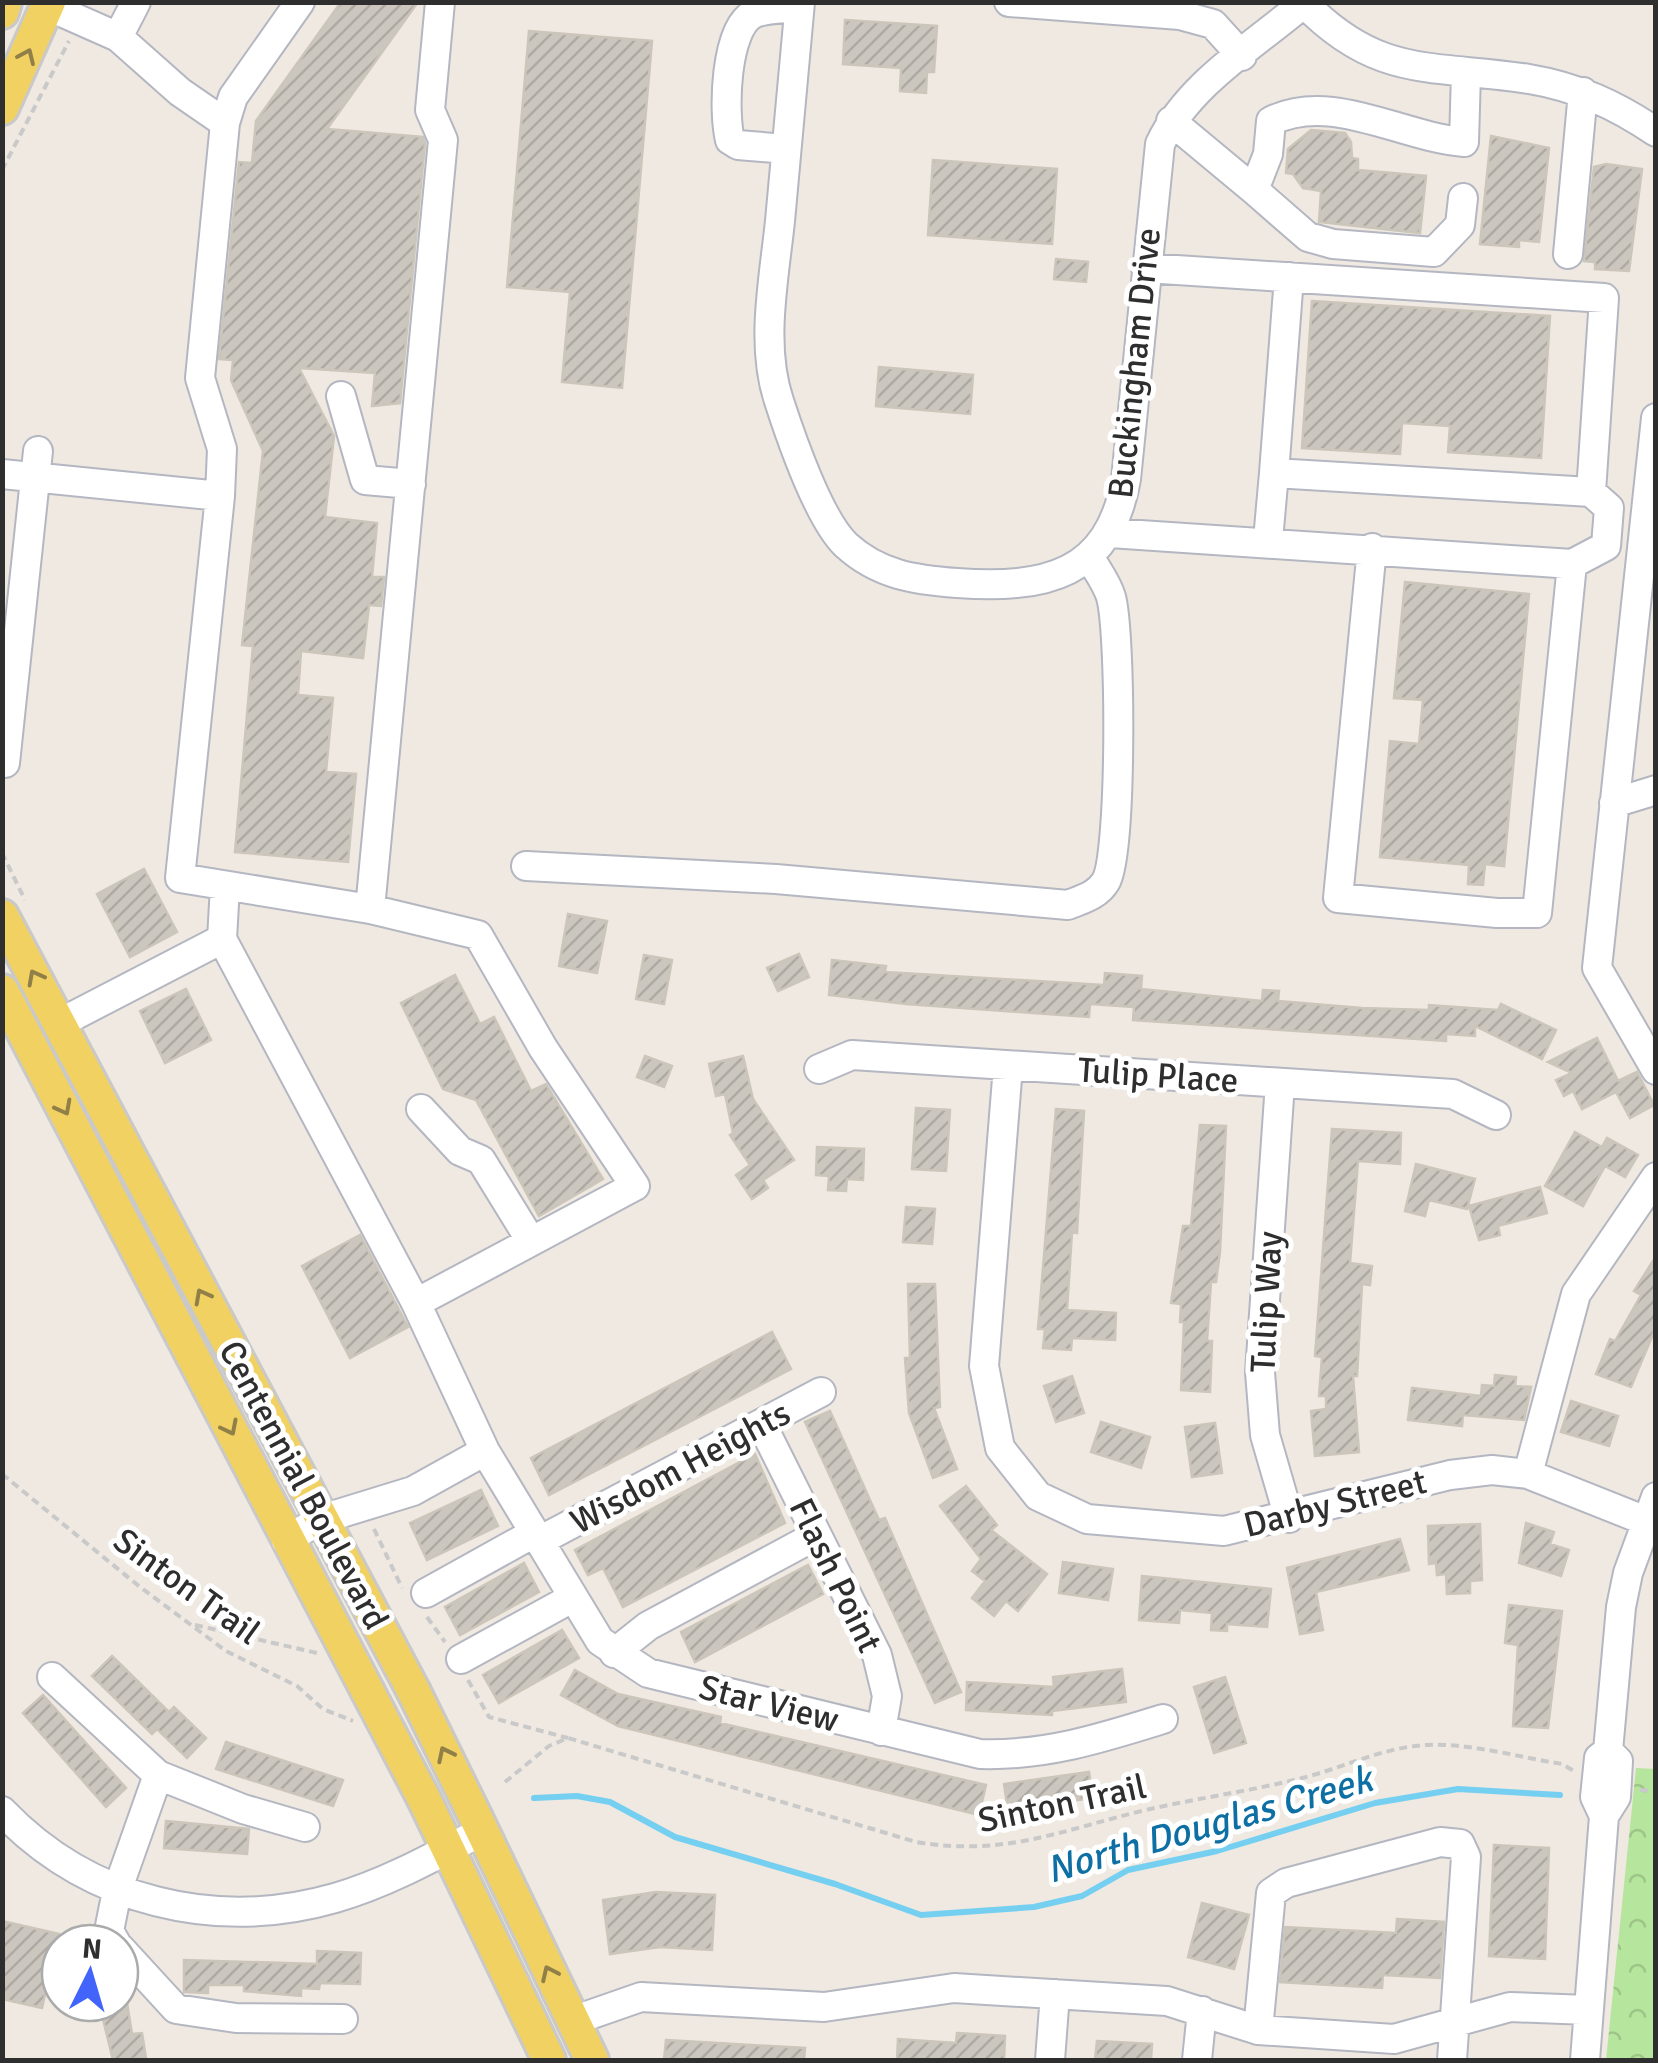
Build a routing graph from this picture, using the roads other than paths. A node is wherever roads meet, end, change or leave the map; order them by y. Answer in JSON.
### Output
{"nodes":[{"id":1,"x":5,"y":2,"type":"edge"},
{"id":2,"x":136,"y":2,"type":"edge"},
{"id":3,"x":300,"y":2,"type":"edge"},
{"id":4,"x":440,"y":2,"type":"edge"},
{"id":5,"x":1009,"y":2,"type":"edge"},
{"id":6,"x":1304,"y":3,"type":"edge"},
{"id":7,"x":49,"y":4,"type":"edge"},
{"id":8,"x":799,"y":5,"type":"edge"},
{"id":9,"x":1194,"y":11,"type":"edge"},
{"id":10,"x":2,"y":12,"type":"edge"},
{"id":11,"x":118,"y":37,"type":"junction"},
{"id":12,"x":1242,"y":56,"type":"junction"},
{"id":13,"x":1466,"y":73,"type":"junction"},
{"id":14,"x":1583,"y":92,"type":"junction"},
{"id":15,"x":2,"y":108,"type":"edge"},
{"id":16,"x":1171,"y":120,"type":"junction"},
{"id":17,"x":225,"y":123,"type":"junction"},
{"id":18,"x":1656,"y":132,"type":"edge"},
{"id":19,"x":786,"y":149,"type":"junction"},
{"id":20,"x":1254,"y":190,"type":"junction"},
{"id":21,"x":1463,"y":198,"type":"dead end"},
{"id":22,"x":1568,"y":254,"type":"dead end"},
{"id":23,"x":1146,"y":268,"type":"junction"},
{"id":24,"x":1289,"y":277,"type":"junction"},
{"id":25,"x":341,"y":396,"type":"dead end"},
{"id":26,"x":1656,"y":418,"type":"edge"},
{"id":27,"x":37,"y":464,"type":"junction"},
{"id":28,"x":1274,"y":473,"type":"junction"},
{"id":29,"x":2,"y":474,"type":"edge"},
{"id":30,"x":410,"y":484,"type":"junction"},
{"id":31,"x":1591,"y":492,"type":"junction"},
{"id":32,"x":220,"y":496,"type":"junction"},
{"id":33,"x":1110,"y":533,"type":"junction"},
{"id":34,"x":1268,"y":540,"type":"junction"},
{"id":35,"x":1372,"y":548,"type":"junction"},
{"id":36,"x":1089,"y":556,"type":"junction"},
{"id":37,"x":1572,"y":564,"type":"junction"},
{"id":38,"x":4,"y":763,"type":"edge"},
{"id":39,"x":1656,"y":790,"type":"edge"},
{"id":40,"x":1614,"y":804,"type":"junction"},
{"id":41,"x":526,"y":866,"type":"dead end"},
{"id":42,"x":225,"y":886,"type":"junction"},
{"id":43,"x":370,"y":909,"type":"junction"},
{"id":44,"x":2,"y":916,"type":"edge"},
{"id":45,"x":222,"y":939,"type":"junction"},
{"id":46,"x":2,"y":991,"type":"edge"},
{"id":47,"x":60,"y":1023,"type":"junction"},
{"id":48,"x":1008,"y":1066,"type":"junction"},
{"id":49,"x":819,"y":1069,"type":"dead end"},
{"id":50,"x":1656,"y":1070,"type":"edge"},
{"id":51,"x":1280,"y":1082,"type":"junction"},
{"id":52,"x":421,"y":1109,"type":"dead end"},
{"id":53,"x":1496,"y":1115,"type":"dead end"},
{"id":54,"x":1656,"y":1177,"type":"edge"},
{"id":55,"x":531,"y":1242,"type":"junction"},
{"id":56,"x":416,"y":1303,"type":"junction"},
{"id":57,"x":821,"y":1392,"type":"dead end"},
{"id":58,"x":762,"y":1424,"type":"junction"},
{"id":59,"x":485,"y":1451,"type":"junction"},
{"id":60,"x":1528,"y":1474,"type":"junction"},
{"id":61,"x":1652,"y":1514,"type":"edge"},
{"id":62,"x":1289,"y":1518,"type":"junction"},
{"id":63,"x":322,"y":1519,"type":"junction"},
{"id":64,"x":817,"y":1536,"type":"junction"},
{"id":65,"x":537,"y":1537,"type":"junction"},
{"id":66,"x":286,"y":1540,"type":"junction"},
{"id":67,"x":426,"y":1593,"type":"dead end"},
{"id":68,"x":572,"y":1598,"type":"junction"},
{"id":69,"x":614,"y":1653,"type":"junction"},
{"id":70,"x":461,"y":1659,"type":"dead end"},
{"id":71,"x":52,"y":1677,"type":"dead end"},
{"id":72,"x":1164,"y":1719,"type":"dead end"},
{"id":73,"x":880,"y":1731,"type":"junction"},
{"id":74,"x":158,"y":1775,"type":"junction"},
{"id":75,"x":2,"y":1811,"type":"edge"},
{"id":76,"x":479,"y":1824,"type":"junction"},
{"id":77,"x":306,"y":1827,"type":"dead end"},
{"id":78,"x":448,"y":1849,"type":"junction"},
{"id":79,"x":116,"y":1891,"type":"junction"},
{"id":80,"x":110,"y":1923,"type":"edge"},
{"id":81,"x":140,"y":1969,"type":"edge"},
{"id":82,"x":1055,"y":1994,"type":"junction"},
{"id":83,"x":1588,"y":2010,"type":"junction"},
{"id":84,"x":1202,"y":2011,"type":"junction"},
{"id":85,"x":343,"y":2019,"type":"dead end"},
{"id":86,"x":572,"y":2022,"type":"junction"},
{"id":87,"x":1452,"y":2023,"type":"junction"},
{"id":88,"x":1258,"y":2030,"type":"junction"},
{"id":89,"x":549,"y":2060,"type":"edge"},
{"id":90,"x":592,"y":2060,"type":"edge"},
{"id":91,"x":1050,"y":2060,"type":"edge"},
{"id":92,"x":1197,"y":2060,"type":"edge"},
{"id":93,"x":1452,"y":2060,"type":"edge"},
{"id":94,"x":1585,"y":2060,"type":"edge"}],
"edges":[{"from":1,"to":10,"type":"main road"},
{"from":2,"to":11,"type":"street"},
{"from":3,"to":17,"type":"street"},
{"from":4,"to":30,"type":"street"},
{"from":5,"to":9,"type":"street"},
{"from":6,"to":12,"type":"street","name":"Buckingham Drive"},
{"from":6,"to":13,"type":"street"},
{"from":7,"to":11,"type":"street"},
{"from":15,"to":7,"type":"main road","one_way":true},
{"from":8,"to":19,"type":"street","name":"Buckingham Drive"},
{"from":8,"to":19,"type":"street"},
{"from":9,"to":12,"type":"street"},
{"from":11,"to":17,"type":"street"},
{"from":12,"to":16,"type":"street","name":"Buckingham Drive"},
{"from":13,"to":14,"type":"street"},
{"from":13,"to":20,"type":"street"},
{"from":14,"to":18,"type":"street"},
{"from":14,"to":22,"type":"street"},
{"from":16,"to":20,"type":"street"},
{"from":16,"to":23,"type":"street","name":"Buckingham Drive"},
{"from":17,"to":32,"type":"street"},
{"from":19,"to":36,"type":"street","name":"Buckingham Drive"},
{"from":20,"to":21,"type":"street"},
{"from":23,"to":24,"type":"street"},
{"from":23,"to":33,"type":"street","name":"Buckingham Drive"},
{"from":24,"to":28,"type":"street"},
{"from":24,"to":31,"type":"street"},
{"from":25,"to":30,"type":"street"},
{"from":26,"to":40,"type":"street"},
{"from":27,"to":29,"type":"street"},
{"from":27,"to":32,"type":"street"},
{"from":27,"to":38,"type":"street"},
{"from":28,"to":31,"type":"street"},
{"from":28,"to":34,"type":"street"},
{"from":30,"to":43,"type":"street"},
{"from":31,"to":37,"type":"street"},
{"from":32,"to":42,"type":"street"},
{"from":33,"to":34,"type":"street"},
{"from":33,"to":36,"type":"street","name":"Buckingham Drive"},
{"from":34,"to":35,"type":"street"},
{"from":35,"to":37,"type":"street"},
{"from":35,"to":37,"type":"street"},
{"from":36,"to":41,"type":"street"},
{"from":39,"to":40,"type":"street"},
{"from":40,"to":50,"type":"street"},
{"from":42,"to":43,"type":"street"},
{"from":42,"to":45,"type":"street"},
{"from":43,"to":55,"type":"street"},
{"from":47,"to":44,"type":"main road","name":"Centennial Boulevard","one_way":true},
{"from":45,"to":47,"type":"street"},
{"from":45,"to":56,"type":"street","name":"Star View"},
{"from":46,"to":66,"type":"main road","name":"Centennial Boulevard","one_way":true},
{"from":63,"to":47,"type":"main road","name":"Centennial Boulevard","one_way":true},
{"from":48,"to":49,"type":"street","name":"Tulip Place"},
{"from":48,"to":51,"type":"street","name":"Tulip Place"},
{"from":48,"to":62,"type":"street","name":"Darby Street"},
{"from":51,"to":53,"type":"street","name":"Tulip Place"},
{"from":51,"to":62,"type":"street","name":"Tulip Way"},
{"from":52,"to":55,"type":"street"},
{"from":54,"to":60,"type":"street"},
{"from":55,"to":56,"type":"street"},
{"from":56,"to":59,"type":"street","name":"Star View"},
{"from":57,"to":58,"type":"street","name":"Wisdom Heights"},
{"from":58,"to":64,"type":"street","name":"Flash Point"},
{"from":58,"to":65,"type":"street","name":"Wisdom Heights"},
{"from":59,"to":63,"type":"street"},
{"from":59,"to":65,"type":"street","name":"Star View"},
{"from":60,"to":61,"type":"street","name":"Darby Street"},
{"from":60,"to":62,"type":"street","name":"Darby Street"},
{"from":61,"to":83,"type":"street"},
{"from":63,"to":66,"type":"street"},
{"from":76,"to":63,"type":"main road","name":"Centennial Boulevard","one_way":true,"bridge":true},
{"from":64,"to":69,"type":"street"},
{"from":64,"to":73,"type":"street","name":"Flash Point"},
{"from":65,"to":67,"type":"street","name":"Wisdom Heights"},
{"from":65,"to":68,"type":"street","name":"Star View"},
{"from":66,"to":78,"type":"main road","name":"Centennial Boulevard","bridge":true},
{"from":68,"to":69,"type":"street","name":"Star View"},
{"from":68,"to":70,"type":"street"},
{"from":69,"to":73,"type":"street","name":"Star View"},
{"from":71,"to":74,"type":"street"},
{"from":72,"to":73,"type":"street","name":"Star View"},
{"from":74,"to":77,"type":"street"},
{"from":74,"to":79,"type":"street"},
{"from":75,"to":79,"type":"street"},
{"from":76,"to":78,"type":"street"},
{"from":86,"to":76,"type":"main road","name":"Centennial Boulevard","one_way":true},
{"from":78,"to":79,"type":"street"},
{"from":78,"to":89,"type":"main road","name":"Centennial Boulevard"},
{"from":79,"to":80,"type":"street"},
{"from":81,"to":85,"type":"street"},
{"from":82,"to":84,"type":"street"},
{"from":82,"to":86,"type":"street"},
{"from":82,"to":91,"type":"street"},
{"from":83,"to":87,"type":"street"},
{"from":83,"to":94,"type":"street"},
{"from":84,"to":88,"type":"street"},
{"from":84,"to":92,"type":"street"},
{"from":86,"to":90,"type":"main road","name":"Centennial Boulevard"},
{"from":87,"to":88,"type":"street"},
{"from":87,"to":88,"type":"street"},
{"from":87,"to":93,"type":"street"}]}
